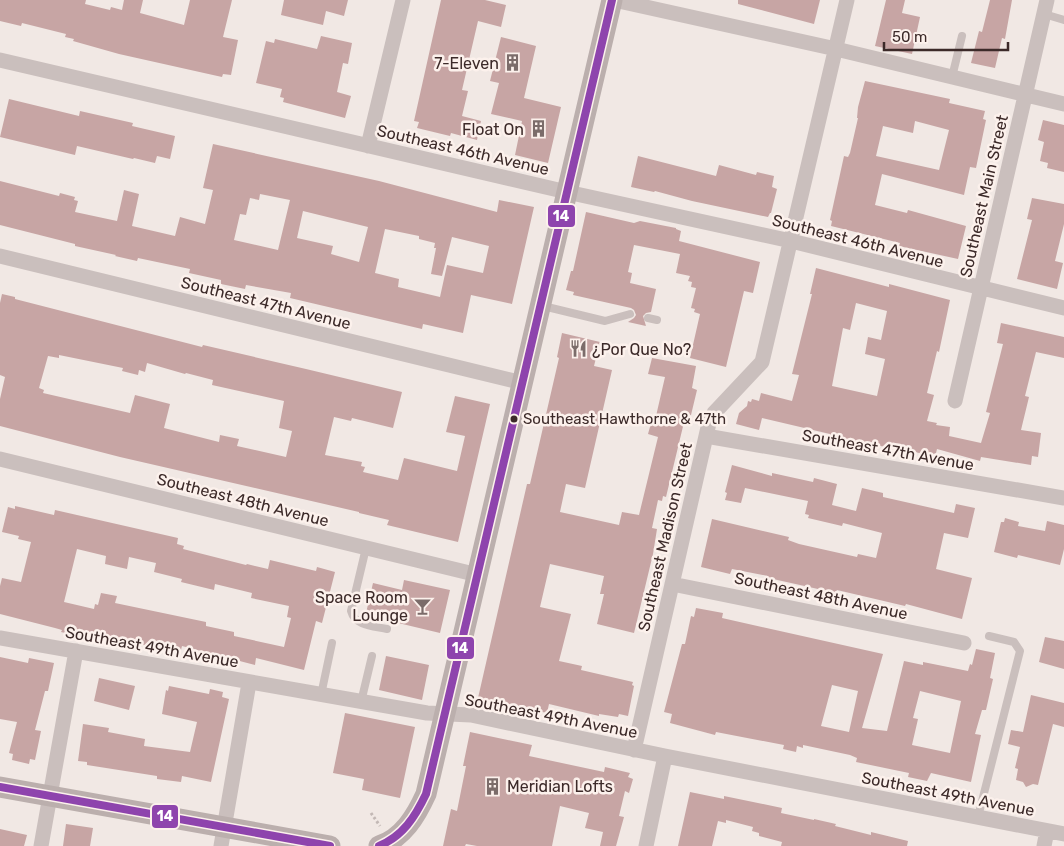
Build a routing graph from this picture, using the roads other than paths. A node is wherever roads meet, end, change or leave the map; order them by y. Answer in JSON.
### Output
{"nodes":[{"id":1,"x":403,"y":0,"type":"edge"},
{"id":2,"x":613,"y":0,"type":"edge"},
{"id":3,"x":847,"y":0,"type":"edge"},
{"id":4,"x":1046,"y":7,"type":"edge"},
{"id":5,"x":1064,"y":20,"type":"edge"},
{"id":6,"x":962,"y":36,"type":"dead end"},
{"id":7,"x":836,"y":49,"type":"junction"},
{"id":8,"x":0,"y":60,"type":"edge"},
{"id":9,"x":952,"y":77,"type":"junction"},
{"id":10,"x":1025,"y":94,"type":"junction"},
{"id":11,"x":1064,"y":104,"type":"edge"},
{"id":12,"x":368,"y":146,"type":"junction"},
{"id":13,"x":567,"y":192,"type":"junction"},
{"id":14,"x":791,"y":241,"type":"junction"},
{"id":15,"x":0,"y":256,"type":"edge"},
{"id":16,"x":980,"y":289,"type":"junction"},
{"id":17,"x":541,"y":306,"type":"junction"},
{"id":18,"x":1064,"y":308,"type":"edge"},
{"id":19,"x":630,"y":314,"type":"dead end"},
{"id":20,"x":648,"y":318,"type":"dead end"},
{"id":21,"x":657,"y":320,"type":"dead end"},
{"id":22,"x":523,"y":383,"type":"junction"},
{"id":23,"x":955,"y":401,"type":"dead end"},
{"id":24,"x":706,"y":436,"type":"junction"},
{"id":25,"x":0,"y":459,"type":"edge"},
{"id":26,"x":1064,"y":498,"type":"edge"},
{"id":27,"x":366,"y":548,"type":"junction"},
{"id":28,"x":478,"y":575,"type":"junction"},
{"id":29,"x":672,"y":584,"type":"junction"},
{"id":30,"x":387,"y":629,"type":"dead end"},
{"id":31,"x":989,"y":636,"type":"dead end"},
{"id":32,"x":0,"y":638,"type":"edge"},
{"id":33,"x":332,"y":643,"type":"dead end"},
{"id":34,"x":964,"y":643,"type":"dead end"},
{"id":35,"x":76,"y":651,"type":"junction"},
{"id":36,"x":372,"y":656,"type":"dead end"},
{"id":37,"x":249,"y":683,"type":"junction"},
{"id":38,"x":321,"y":695,"type":"junction"},
{"id":39,"x":361,"y":702,"type":"junction"},
{"id":40,"x":445,"y":714,"type":"junction"},
{"id":41,"x":634,"y":750,"type":"junction"},
{"id":42,"x":666,"y":756,"type":"junction"},
{"id":43,"x":0,"y":787,"type":"edge"},
{"id":44,"x":51,"y":796,"type":"junction"},
{"id":45,"x":978,"y":817,"type":"junction"},
{"id":46,"x":1047,"y":831,"type":"junction"},
{"id":47,"x":1064,"y":834,"type":"edge"},
{"id":48,"x":222,"y":837,"type":"edge"},
{"id":49,"x":384,"y":840,"type":"edge"},
{"id":50,"x":41,"y":846,"type":"edge"},
{"id":51,"x":330,"y":846,"type":"edge"},
{"id":52,"x":646,"y":846,"type":"edge"},
{"id":53,"x":1044,"y":846,"type":"edge"}],
"edges":[{"from":1,"to":12,"type":"street"},
{"from":2,"to":7,"type":"street"},
{"from":2,"to":13,"type":"main road"},
{"from":3,"to":7,"type":"street","name":"Southeast Madison Street"},
{"from":4,"to":5,"type":"lane"},
{"from":4,"to":10,"type":"street","name":"Southeast Main Street"},
{"from":6,"to":9,"type":"lane"},
{"from":7,"to":9,"type":"street"},
{"from":7,"to":14,"type":"street","name":"Southeast Madison Street"},
{"from":8,"to":12,"type":"street","name":"Southeast 46th Avenue"},
{"from":9,"to":10,"type":"street"},
{"from":10,"to":11,"type":"street"},
{"from":10,"to":16,"type":"street","name":"Southeast Main Street"},
{"from":12,"to":13,"type":"street","name":"Southeast 46th Avenue"},
{"from":13,"to":14,"type":"street","name":"Southeast 46th Avenue"},
{"from":13,"to":17,"type":"main road"},
{"from":14,"to":16,"type":"street","name":"Southeast 46th Avenue"},
{"from":14,"to":24,"type":"street","name":"Southeast Madison Street"},
{"from":15,"to":22,"type":"street","name":"Southeast 47th Avenue"},
{"from":16,"to":18,"type":"street","name":"Southeast 46th Avenue"},
{"from":16,"to":23,"type":"street","name":"Southeast Main Street"},
{"from":17,"to":19,"type":"lane"},
{"from":17,"to":22,"type":"main road"},
{"from":20,"to":21,"type":"lane"},
{"from":22,"to":28,"type":"main road"},
{"from":24,"to":26,"type":"street","name":"Southeast 47th Avenue"},
{"from":24,"to":29,"type":"street","name":"Southeast Madison Street"},
{"from":25,"to":27,"type":"street","name":"Southeast 48th Avenue"},
{"from":27,"to":28,"type":"street","name":"Southeast 48th Avenue"},
{"from":27,"to":30,"type":"lane"},
{"from":28,"to":40,"type":"main road"},
{"from":29,"to":34,"type":"street","name":"Southeast 48th Avenue"},
{"from":29,"to":41,"type":"street","name":"Southeast Madison Street"},
{"from":31,"to":45,"type":"lane"},
{"from":32,"to":35,"type":"street","name":"Southeast 49th Avenue"},
{"from":33,"to":38,"type":"lane"},
{"from":35,"to":37,"type":"street","name":"Southeast 49th Avenue"},
{"from":35,"to":44,"type":"street"},
{"from":36,"to":39,"type":"lane"},
{"from":37,"to":38,"type":"street","name":"Southeast 49th Avenue"},
{"from":37,"to":48,"type":"street"},
{"from":38,"to":39,"type":"street","name":"Southeast 49th Avenue"},
{"from":39,"to":40,"type":"street","name":"Southeast 49th Avenue"},
{"from":40,"to":41,"type":"street","name":"Southeast 49th Avenue"},
{"from":40,"to":49,"type":"main road"},
{"from":41,"to":42,"type":"street","name":"Southeast 49th Avenue"},
{"from":42,"to":45,"type":"street","name":"Southeast 49th Avenue"},
{"from":42,"to":52,"type":"street"},
{"from":43,"to":44,"type":"main road"},
{"from":44,"to":48,"type":"main road"},
{"from":44,"to":50,"type":"street"},
{"from":45,"to":46,"type":"street","name":"Southeast 49th Avenue"},
{"from":46,"to":47,"type":"street","name":"Southeast 49th Avenue"},
{"from":46,"to":53,"type":"street"},
{"from":48,"to":51,"type":"main road"}]}
